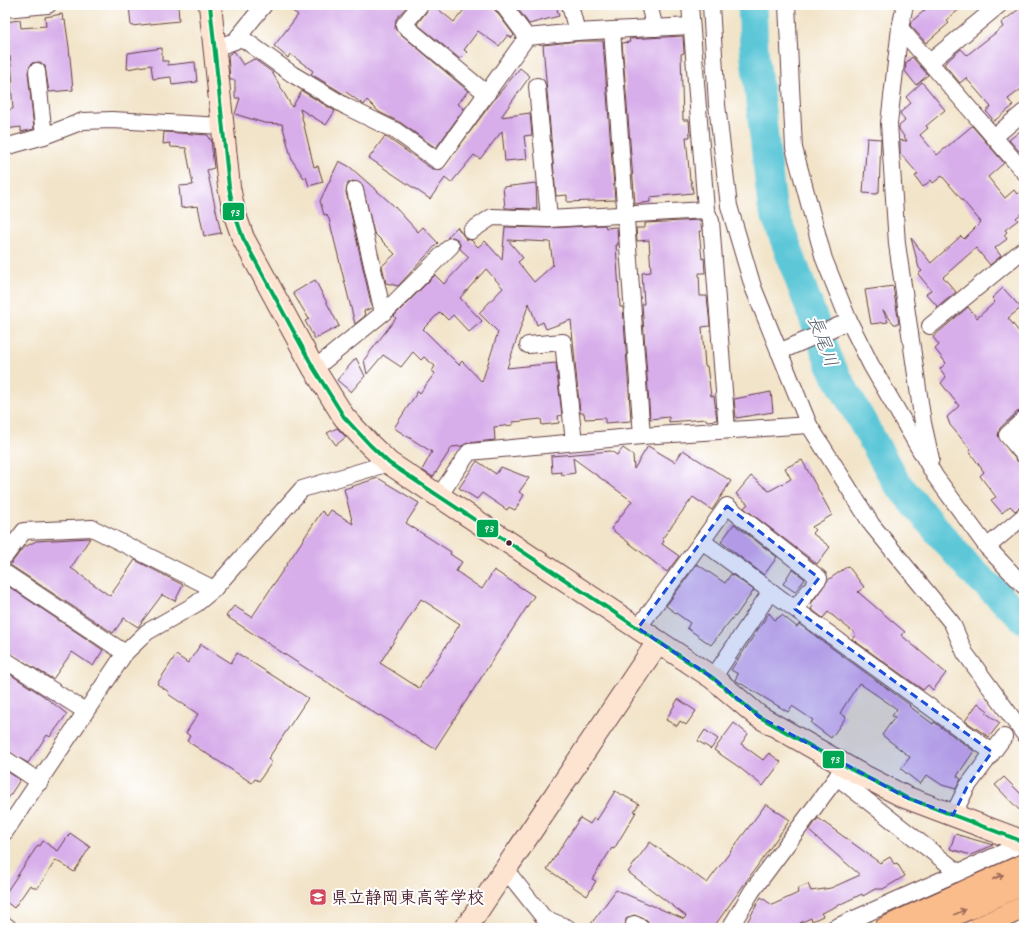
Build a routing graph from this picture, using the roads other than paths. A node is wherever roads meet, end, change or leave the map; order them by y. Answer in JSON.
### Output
{"nodes":[{"id":1,"x":48,"y":5,"type":"edge"},
{"id":2,"x":210,"y":5,"type":"edge"},
{"id":3,"x":264,"y":5,"type":"edge"},
{"id":4,"x":420,"y":5,"type":"edge"},
{"id":5,"x":503,"y":5,"type":"edge"},
{"id":6,"x":570,"y":5,"type":"edge"},
{"id":7,"x":648,"y":5,"type":"edge"},
{"id":8,"x":690,"y":5,"type":"edge"},
{"id":9,"x":711,"y":5,"type":"edge"},
{"id":10,"x":787,"y":5,"type":"edge"},
{"id":11,"x":905,"y":5,"type":"edge"},
{"id":12,"x":999,"y":5,"type":"edge"},
{"id":13,"x":5,"y":9,"type":"edge"},
{"id":14,"x":691,"y":26,"type":"junction"},
{"id":15,"x":655,"y":28,"type":"junction"},
{"id":16,"x":900,"y":28,"type":"junction"},
{"id":17,"x":612,"y":30,"type":"junction"},
{"id":18,"x":577,"y":32,"type":"junction"},
{"id":19,"x":239,"y":36,"type":"junction"},
{"id":20,"x":528,"y":37,"type":"junction"},
{"id":21,"x":215,"y":48,"type":"junction"},
{"id":22,"x":930,"y":62,"type":"junction"},
{"id":23,"x":37,"y":71,"type":"dead end"},
{"id":24,"x":537,"y":86,"type":"dead end"},
{"id":25,"x":486,"y":94,"type":"junction"},
{"id":26,"x":1024,"y":112,"type":"edge"},
{"id":27,"x":223,"y":126,"type":"junction"},
{"id":28,"x":44,"y":136,"type":"junction"},
{"id":29,"x":994,"y":137,"type":"junction"},
{"id":30,"x":5,"y":147,"type":"edge"},
{"id":31,"x":1024,"y":172,"type":"edge"},
{"id":32,"x":355,"y":190,"type":"dead end"},
{"id":33,"x":706,"y":210,"type":"junction"},
{"id":34,"x":626,"y":215,"type":"junction"},
{"id":35,"x":549,"y":219,"type":"junction"},
{"id":36,"x":471,"y":230,"type":"dead end"},
{"id":37,"x":451,"y":246,"type":"dead end"},
{"id":38,"x":1024,"y":249,"type":"edge"},
{"id":39,"x":383,"y":313,"type":"junction"},
{"id":40,"x":849,"y":321,"type":"junction"},
{"id":41,"x":930,"y":326,"type":"dead end"},
{"id":42,"x":528,"y":345,"type":"dead end"},
{"id":43,"x":779,"y":352,"type":"junction"},
{"id":44,"x":314,"y":369,"type":"junction"},
{"id":45,"x":1024,"y":419,"type":"edge"},
{"id":46,"x":809,"y":425,"type":"junction"},
{"id":47,"x":727,"y":430,"type":"junction"},
{"id":48,"x":642,"y":436,"type":"junction"},
{"id":49,"x":574,"y":442,"type":"junction"},
{"id":50,"x":1024,"y":455,"type":"edge"},
{"id":51,"x":389,"y":463,"type":"junction"},
{"id":52,"x":935,"y":476,"type":"junction"},
{"id":53,"x":439,"y":496,"type":"junction"},
{"id":54,"x":1024,"y":516,"type":"edge"},
{"id":55,"x":702,"y":541,"type":"junction"},
{"id":56,"x":987,"y":547,"type":"junction"},
{"id":57,"x":5,"y":556,"type":"edge"},
{"id":58,"x":5,"y":573,"type":"edge"},
{"id":59,"x":1024,"y":586,"type":"edge"},
{"id":60,"x":214,"y":589,"type":"junction"},
{"id":61,"x":771,"y":591,"type":"junction"},
{"id":62,"x":795,"y":609,"type":"junction"},
{"id":63,"x":638,"y":628,"type":"junction"},
{"id":64,"x":658,"y":642,"type":"junction"},
{"id":65,"x":126,"y":653,"type":"junction"},
{"id":66,"x":5,"y":660,"type":"edge"},
{"id":67,"x":713,"y":678,"type":"junction"},
{"id":68,"x":85,"y":711,"type":"junction"},
{"id":69,"x":1024,"y":734,"type":"edge"},
{"id":70,"x":1004,"y":737,"type":"dead end"},
{"id":71,"x":992,"y":752,"type":"junction"},
{"id":72,"x":5,"y":759,"type":"edge"},
{"id":73,"x":840,"y":771,"type":"junction"},
{"id":74,"x":40,"y":782,"type":"junction"},
{"id":75,"x":953,"y":815,"type":"junction"},
{"id":76,"x":5,"y":832,"type":"edge"},
{"id":77,"x":1024,"y":842,"type":"edge"},
{"id":78,"x":1024,"y":865,"type":"edge"},
{"id":79,"x":506,"y":869,"type":"junction"},
{"id":80,"x":958,"y":872,"type":"junction"},
{"id":81,"x":1024,"y":883,"type":"edge"},
{"id":82,"x":1024,"y":907,"type":"edge"},
{"id":83,"x":924,"y":919,"type":"edge"},
{"id":84,"x":5,"y":925,"type":"edge"},
{"id":85,"x":9,"y":928,"type":"edge"},
{"id":86,"x":466,"y":928,"type":"edge"},
{"id":87,"x":568,"y":928,"type":"edge"},
{"id":88,"x":730,"y":928,"type":"edge"},
{"id":89,"x":834,"y":928,"type":"edge"},
{"id":90,"x":886,"y":928,"type":"edge"},
{"id":91,"x":979,"y":928,"type":"edge"},
{"id":92,"x":1014,"y":928,"type":"edge"}],
"edges":[{"from":1,"to":13,"type":"street"},
{"from":2,"to":21,"type":"street"},
{"from":3,"to":19,"type":"street"},
{"from":4,"to":25,"type":"street"},
{"from":5,"to":20,"type":"street"},
{"from":6,"to":18,"type":"street"},
{"from":7,"to":15,"type":"street"},
{"from":8,"to":14,"type":"street"},
{"from":9,"to":43,"type":"street"},
{"from":10,"to":40,"type":"street"},
{"from":11,"to":16,"type":"street"},
{"from":12,"to":22,"type":"street"},
{"from":14,"to":15,"type":"street"},
{"from":14,"to":33,"type":"street"},
{"from":15,"to":17,"type":"street"},
{"from":16,"to":22,"type":"street"},
{"from":16,"to":52,"type":"street"},
{"from":17,"to":18,"type":"street"},
{"from":17,"to":34,"type":"street"},
{"from":18,"to":20,"type":"street"},
{"from":19,"to":21,"type":"street"},
{"from":19,"to":25,"type":"street"},
{"from":20,"to":25,"type":"street"},
{"from":21,"to":27,"type":"street"},
{"from":22,"to":29,"type":"street"},
{"from":23,"to":28,"type":"street"},
{"from":24,"to":35,"type":"street"},
{"from":26,"to":29,"type":"street"},
{"from":27,"to":28,"type":"street"},
{"from":27,"to":44,"type":"street"},
{"from":28,"to":30,"type":"street"},
{"from":29,"to":31,"type":"street"},
{"from":32,"to":39,"type":"street"},
{"from":33,"to":34,"type":"street"},
{"from":33,"to":47,"type":"street"},
{"from":34,"to":35,"type":"street"},
{"from":34,"to":48,"type":"street"},
{"from":35,"to":36,"type":"street"},
{"from":37,"to":39,"type":"street"},
{"from":38,"to":41,"type":"street"},
{"from":39,"to":44,"type":"street"},
{"from":40,"to":43,"type":"street"},
{"from":40,"to":52,"type":"street"},
{"from":42,"to":49,"type":"street"},
{"from":43,"to":46,"type":"street"},
{"from":44,"to":51,"type":"street"},
{"from":45,"to":50,"type":"street"},
{"from":46,"to":47,"type":"street"},
{"from":46,"to":69,"type":"street"},
{"from":47,"to":48,"type":"street"},
{"from":48,"to":49,"type":"street"},
{"from":49,"to":53,"type":"street"},
{"from":51,"to":53,"type":"street"},
{"from":51,"to":60,"type":"street"},
{"from":52,"to":56,"type":"street"},
{"from":53,"to":63,"type":"street"},
{"from":54,"to":56,"type":"street"},
{"from":55,"to":61,"type":"street"},
{"from":55,"to":62,"type":"street"},
{"from":55,"to":63,"type":"street"},
{"from":56,"to":59,"type":"street"},
{"from":57,"to":60,"type":"street"},
{"from":58,"to":65,"type":"street"},
{"from":60,"to":65,"type":"street"},
{"from":61,"to":62,"type":"street"},
{"from":61,"to":67,"type":"street"},
{"from":62,"to":71,"type":"street"},
{"from":63,"to":64,"type":"street"},
{"from":64,"to":67,"type":"street"},
{"from":64,"to":79,"type":"street"},
{"from":65,"to":68,"type":"street"},
{"from":66,"to":68,"type":"street"},
{"from":67,"to":73,"type":"street"},
{"from":68,"to":74,"type":"street"},
{"from":70,"to":71,"type":"street"},
{"from":71,"to":75,"type":"street"},
{"from":72,"to":74,"type":"street"},
{"from":73,"to":75,"type":"street"},
{"from":73,"to":80,"type":"street"},
{"from":73,"to":88,"type":"street"},
{"from":74,"to":76,"type":"street"},
{"from":75,"to":77,"type":"street"},
{"from":77,"to":80,"type":"street"},
{"from":83,"to":78,"type":"highway","one_way":true,"bridge":true},
{"from":79,"to":86,"type":"street"},
{"from":79,"to":87,"type":"street"},
{"from":80,"to":89,"type":"street"},
{"from":80,"to":92,"type":"street"},
{"from":83,"to":81,"type":"highway","one_way":true,"bridge":true},
{"from":82,"to":91,"type":"highway","bridge":true},
{"from":83,"to":90,"type":"highway"},
{"from":84,"to":85,"type":"street"}]}
